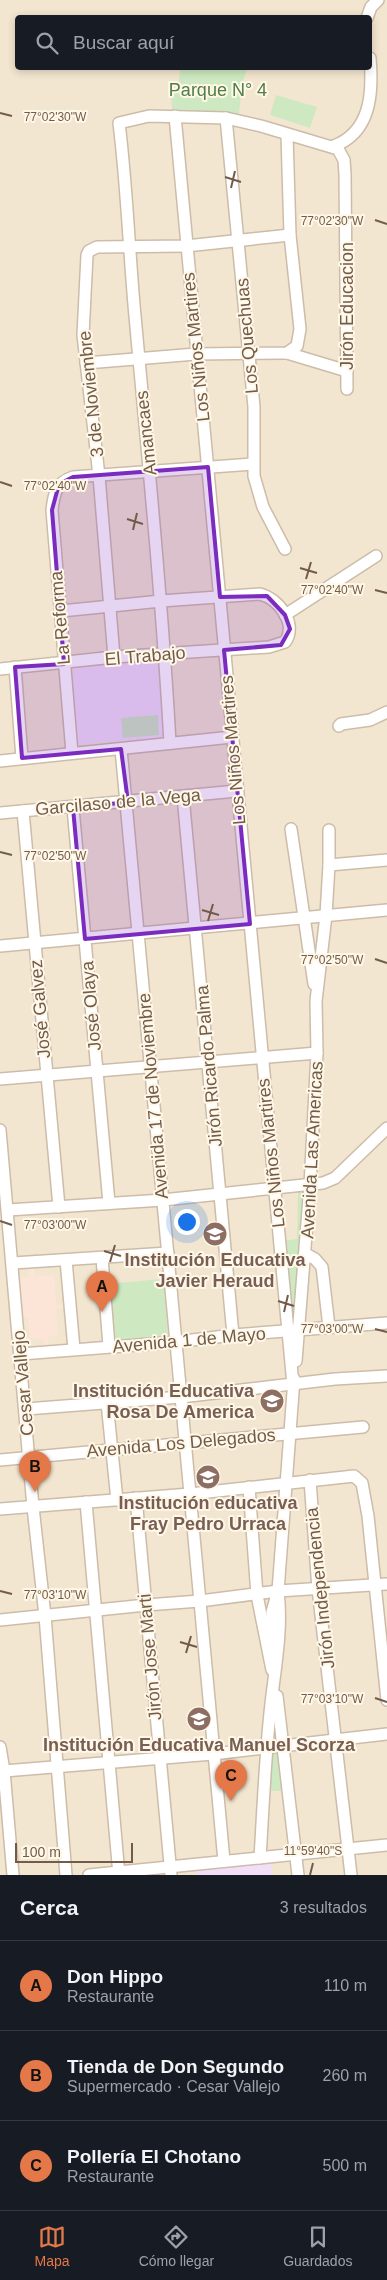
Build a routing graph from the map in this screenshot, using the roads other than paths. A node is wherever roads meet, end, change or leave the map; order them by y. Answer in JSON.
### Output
{"nodes":[{"id":1,"x":378,"y":0,"type":"edge"},
{"id":2,"x":368,"y":15,"type":"edge"},
{"id":3,"x":371,"y":70,"type":"edge"},
{"id":4,"x":175,"y":116,"type":"junction"},
{"id":5,"x":226,"y":118,"type":"junction"},
{"id":6,"x":287,"y":135,"type":"junction"},
{"id":7,"x":334,"y":146,"type":"junction"},
{"id":8,"x":290,"y":236,"type":"junction"},
{"id":9,"x":238,"y":241,"type":"junction"},
{"id":10,"x":186,"y":246,"type":"junction"},
{"id":11,"x":128,"y":248,"type":"junction"},
{"id":12,"x":292,"y":349,"type":"junction"},
{"id":13,"x":249,"y":352,"type":"junction"},
{"id":14,"x":196,"y":354,"type":"junction"},
{"id":15,"x":139,"y":360,"type":"junction"},
{"id":16,"x":86,"y":364,"type":"junction"},
{"id":17,"x":347,"y":371,"type":"junction"},
{"id":18,"x":347,"y":389,"type":"dead end"},
{"id":19,"x":253,"y":464,"type":"junction"},
{"id":20,"x":208,"y":467,"type":"junction"},
{"id":21,"x":150,"y":470,"type":"junction"},
{"id":22,"x":99,"y":476,"type":"junction"},
{"id":23,"x":284,"y":549,"type":"dead end"},
{"id":24,"x":376,"y":556,"type":"dead end"},
{"id":25,"x":220,"y":597,"type":"junction"},
{"id":26,"x":161,"y":601,"type":"junction"},
{"id":27,"x":110,"y":605,"type":"junction"},
{"id":28,"x":61,"y":611,"type":"junction"},
{"id":29,"x":286,"y":615,"type":"junction"},
{"id":30,"x":224,"y":650,"type":"junction"},
{"id":31,"x":165,"y":654,"type":"junction"},
{"id":32,"x":114,"y":657,"type":"junction"},
{"id":33,"x":64,"y":664,"type":"junction"},
{"id":34,"x":15,"y":668,"type":"junction"},
{"id":35,"x":0,"y":670,"type":"edge"},
{"id":36,"x":387,"y":712,"type":"edge"},
{"id":37,"x":339,"y":726,"type":"dead end"},
{"id":38,"x":232,"y":737,"type":"junction"},
{"id":39,"x":170,"y":743,"type":"junction"},
{"id":40,"x":121,"y":749,"type":"junction"},
{"id":41,"x":72,"y":754,"type":"junction"},
{"id":42,"x":22,"y":758,"type":"junction"},
{"id":43,"x":0,"y":760,"type":"edge"},
{"id":44,"x":237,"y":791,"type":"junction"},
{"id":45,"x":183,"y":796,"type":"junction"},
{"id":46,"x":128,"y":802,"type":"junction"},
{"id":47,"x":73,"y":808,"type":"junction"},
{"id":48,"x":23,"y":811,"type":"junction"},
{"id":49,"x":0,"y":813,"type":"edge"},
{"id":50,"x":291,"y":829,"type":"dead end"},
{"id":51,"x":329,"y":830,"type":"dead end"},
{"id":52,"x":387,"y":860,"type":"edge"},
{"id":53,"x":329,"y":865,"type":"junction"},
{"id":54,"x":387,"y":910,"type":"edge"},
{"id":55,"x":326,"y":915,"type":"junction"},
{"id":56,"x":305,"y":917,"type":"junction"},
{"id":57,"x":250,"y":924,"type":"junction"},
{"id":58,"x":196,"y":929,"type":"junction"},
{"id":59,"x":138,"y":934,"type":"junction"},
{"id":60,"x":85,"y":939,"type":"junction"},
{"id":61,"x":34,"y":943,"type":"junction"},
{"id":62,"x":0,"y":946,"type":"edge"},
{"id":63,"x":316,"y":1001,"type":"junction"},
{"id":64,"x":317,"y":1053,"type":"junction"},
{"id":65,"x":262,"y":1058,"type":"junction"},
{"id":66,"x":209,"y":1063,"type":"junction"},
{"id":67,"x":151,"y":1068,"type":"junction"},
{"id":68,"x":97,"y":1072,"type":"junction"},
{"id":69,"x":46,"y":1076,"type":"junction"},
{"id":70,"x":0,"y":1079,"type":"edge"},
{"id":71,"x":387,"y":1128,"type":"edge"},
{"id":72,"x":0,"y":1130,"type":"edge"},
{"id":73,"x":310,"y":1185,"type":"junction"},
{"id":74,"x":276,"y":1188,"type":"junction"},
{"id":75,"x":221,"y":1194,"type":"junction"},
{"id":76,"x":163,"y":1200,"type":"junction"},
{"id":77,"x":109,"y":1203,"type":"junction"},
{"id":78,"x":58,"y":1207,"type":"junction"},
{"id":79,"x":8,"y":1210,"type":"junction"},
{"id":80,"x":168,"y":1253,"type":"junction"},
{"id":81,"x":306,"y":1254,"type":"junction"},
{"id":82,"x":102,"y":1258,"type":"junction"},
{"id":83,"x":66,"y":1260,"type":"junction"},
{"id":84,"x":12,"y":1263,"type":"junction"},
{"id":85,"x":387,"y":1323,"type":"edge"},
{"id":86,"x":329,"y":1327,"type":"junction"},
{"id":87,"x":294,"y":1331,"type":"junction"},
{"id":88,"x":233,"y":1335,"type":"junction"},
{"id":89,"x":176,"y":1342,"type":"junction"},
{"id":90,"x":109,"y":1346,"type":"junction"},
{"id":91,"x":74,"y":1349,"type":"junction"},
{"id":92,"x":21,"y":1354,"type":"junction"},
{"id":93,"x":387,"y":1376,"type":"edge"},
{"id":94,"x":293,"y":1384,"type":"junction"},
{"id":95,"x":181,"y":1397,"type":"junction"},
{"id":96,"x":106,"y":1403,"type":"junction"},
{"id":97,"x":26,"y":1409,"type":"junction"},
{"id":98,"x":363,"y":1427,"type":"dead end"},
{"id":99,"x":289,"y":1434,"type":"junction"},
{"id":100,"x":185,"y":1442,"type":"junction"},
{"id":101,"x":111,"y":1450,"type":"junction"},
{"id":102,"x":30,"y":1458,"type":"junction"},
{"id":103,"x":0,"y":1460,"type":"edge"},
{"id":104,"x":310,"y":1480,"type":"junction"},
{"id":105,"x":285,"y":1483,"type":"junction"},
{"id":106,"x":248,"y":1487,"type":"junction"},
{"id":107,"x":190,"y":1494,"type":"junction"},
{"id":108,"x":136,"y":1498,"type":"junction"},
{"id":109,"x":117,"y":1500,"type":"junction"},
{"id":110,"x":86,"y":1502,"type":"junction"},
{"id":111,"x":33,"y":1506,"type":"junction"},
{"id":112,"x":0,"y":1509,"type":"edge"},
{"id":113,"x":387,"y":1584,"type":"edge"},
{"id":114,"x":374,"y":1586,"type":"junction"},
{"id":115,"x":318,"y":1588,"type":"junction"},
{"id":116,"x":278,"y":1591,"type":"junction"},
{"id":117,"x":257,"y":1594,"type":"junction"},
{"id":118,"x":200,"y":1601,"type":"junction"},
{"id":119,"x":146,"y":1605,"type":"junction"},
{"id":120,"x":95,"y":1610,"type":"junction"},
{"id":121,"x":45,"y":1616,"type":"junction"},
{"id":122,"x":0,"y":1620,"type":"edge"},
{"id":123,"x":274,"y":1677,"type":"junction"},
{"id":124,"x":387,"y":1700,"type":"edge"},
{"id":125,"x":387,"y":1734,"type":"edge"},
{"id":126,"x":336,"y":1740,"type":"junction"},
{"id":127,"x":284,"y":1745,"type":"junction"},
{"id":128,"x":0,"y":1747,"type":"edge"},
{"id":129,"x":267,"y":1747,"type":"junction"},
{"id":130,"x":213,"y":1754,"type":"junction"},
{"id":131,"x":159,"y":1758,"type":"junction"},
{"id":132,"x":108,"y":1763,"type":"junction"},
{"id":133,"x":56,"y":1766,"type":"junction"},
{"id":134,"x":2,"y":1774,"type":"edge"},
{"id":135,"x":387,"y":1845,"type":"edge"},
{"id":136,"x":348,"y":1848,"type":"junction"},
{"id":137,"x":296,"y":1854,"type":"junction"},
{"id":138,"x":260,"y":1858,"type":"junction"},
{"id":139,"x":224,"y":1861,"type":"junction"},
{"id":140,"x":171,"y":1871,"type":"edge"},
{"id":141,"x":119,"y":1873,"type":"edge"},
{"id":142,"x":13,"y":1875,"type":"edge"},
{"id":143,"x":66,"y":1875,"type":"edge"},
{"id":144,"x":89,"y":1875,"type":"edge"},
{"id":145,"x":298,"y":1875,"type":"edge"},
{"id":146,"x":351,"y":1875,"type":"edge"}],
"edges":[{"from":1,"to":2,"type":"street"},
{"from":3,"to":7,"type":"street"},
{"from":4,"to":5,"type":"street"},
{"from":4,"to":10,"type":"street","name":"Los Niños Martires"},
{"from":4,"to":11,"type":"street","name":"Amancaes"},
{"from":5,"to":6,"type":"street"},
{"from":5,"to":9,"type":"street","name":"Los Quechuas"},
{"from":6,"to":7,"type":"street"},
{"from":6,"to":8,"type":"street"},
{"from":7,"to":17,"type":"street","name":"Jirón Educacion"},
{"from":8,"to":9,"type":"street"},
{"from":8,"to":12,"type":"street"},
{"from":9,"to":10,"type":"street"},
{"from":9,"to":13,"type":"street","name":"Los Quechuas"},
{"from":10,"to":11,"type":"street"},
{"from":10,"to":14,"type":"street","name":"Los Niños Martires"},
{"from":11,"to":15,"type":"street","name":"Amancaes"},
{"from":11,"to":16,"type":"street","name":"3 de Noviembre"},
{"from":12,"to":13,"type":"street"},
{"from":12,"to":17,"type":"street"},
{"from":13,"to":14,"type":"street"},
{"from":13,"to":19,"type":"street","name":"Los Quechuas"},
{"from":14,"to":15,"type":"street"},
{"from":14,"to":20,"type":"street","name":"Los Niños Martires"},
{"from":15,"to":16,"type":"street"},
{"from":15,"to":21,"type":"street","name":"Amancaes"},
{"from":16,"to":22,"type":"street","name":"3 de Noviembre"},
{"from":17,"to":18,"type":"street","name":"Jirón Educacion"},
{"from":19,"to":20,"type":"street"},
{"from":19,"to":23,"type":"street","name":"Los Quechuas"},
{"from":20,"to":21,"type":"street"},
{"from":20,"to":25,"type":"street","name":"Los Niños Martires"},
{"from":21,"to":22,"type":"street"},
{"from":21,"to":26,"type":"street","name":"Amancaes"},
{"from":22,"to":27,"type":"street","name":"3 de Noviembre"},
{"from":22,"to":28,"type":"street","name":"La Reforma"},
{"from":24,"to":29,"type":"street"},
{"from":25,"to":26,"type":"street"},
{"from":25,"to":29,"type":"street"},
{"from":25,"to":30,"type":"street","name":"Los Niños Martires"},
{"from":26,"to":27,"type":"street"},
{"from":26,"to":31,"type":"street","name":"Amancaes"},
{"from":27,"to":28,"type":"street"},
{"from":27,"to":32,"type":"street","name":"3 de Noviembre"},
{"from":28,"to":33,"type":"street","name":"La Reforma"},
{"from":29,"to":30,"type":"street","name":"El Trabajo"},
{"from":30,"to":31,"type":"street","name":"El Trabajo"},
{"from":30,"to":38,"type":"street","name":"Los Niños Martires"},
{"from":31,"to":32,"type":"street","name":"El Trabajo"},
{"from":31,"to":39,"type":"street","name":"Amancaes"},
{"from":32,"to":33,"type":"street","name":"El Trabajo"},
{"from":33,"to":34,"type":"street","name":"El Trabajo"},
{"from":33,"to":41,"type":"street","name":"La Reforma"},
{"from":34,"to":35,"type":"street","name":"El Trabajo"},
{"from":34,"to":42,"type":"street"},
{"from":36,"to":37,"type":"street"},
{"from":38,"to":39,"type":"street"},
{"from":38,"to":44,"type":"street","name":"Los Niños Martires"},
{"from":39,"to":40,"type":"street"},
{"from":40,"to":41,"type":"street"},
{"from":40,"to":46,"type":"street","name":"Avenida 17 de Noviembre"},
{"from":41,"to":42,"type":"street"},
{"from":42,"to":43,"type":"street"},
{"from":44,"to":45,"type":"street","name":"Garcilaso de la Vega"},
{"from":44,"to":57,"type":"street","name":"Los Niños Martires"},
{"from":45,"to":46,"type":"street","name":"Garcilaso de la Vega"},
{"from":45,"to":58,"type":"street","name":"Jirón Ricardo Palma"},
{"from":46,"to":47,"type":"street","name":"Garcilaso de la Vega"},
{"from":46,"to":59,"type":"street","name":"Avenida 17 de Noviembre"},
{"from":47,"to":48,"type":"street","name":"Garcilaso de la Vega"},
{"from":47,"to":60,"type":"street","name":"José Olaya"},
{"from":48,"to":49,"type":"street","name":"Garcilaso de la Vega"},
{"from":48,"to":61,"type":"street","name":"José Galvez"},
{"from":50,"to":56,"type":"street"},
{"from":51,"to":53,"type":"street","name":"Avenida Las Americas"},
{"from":52,"to":53,"type":"street"},
{"from":53,"to":55,"type":"street","name":"Avenida Las Americas"},
{"from":54,"to":55,"type":"street"},
{"from":55,"to":56,"type":"street"},
{"from":55,"to":63,"type":"street","name":"Avenida Las Americas"},
{"from":56,"to":57,"type":"street"},
{"from":56,"to":63,"type":"street"},
{"from":57,"to":58,"type":"street"},
{"from":57,"to":65,"type":"street","name":"Los Niños Martires"},
{"from":58,"to":59,"type":"street"},
{"from":58,"to":66,"type":"street","name":"Jirón Ricardo Palma"},
{"from":59,"to":60,"type":"street"},
{"from":59,"to":67,"type":"street","name":"Avenida 17 de Noviembre"},
{"from":60,"to":61,"type":"street"},
{"from":60,"to":68,"type":"street","name":"José Olaya"},
{"from":61,"to":62,"type":"street"},
{"from":61,"to":69,"type":"street","name":"José Galvez"},
{"from":63,"to":64,"type":"street","name":"Avenida Las Americas"},
{"from":64,"to":65,"type":"street"},
{"from":64,"to":73,"type":"street","name":"Avenida Las Americas"},
{"from":65,"to":66,"type":"street"},
{"from":65,"to":74,"type":"street","name":"Los Niños Martires"},
{"from":66,"to":67,"type":"street"},
{"from":66,"to":75,"type":"street","name":"Jirón Ricardo Palma"},
{"from":67,"to":68,"type":"street"},
{"from":67,"to":76,"type":"street","name":"Avenida 17 de Noviembre"},
{"from":68,"to":69,"type":"street"},
{"from":68,"to":77,"type":"street","name":"José Olaya"},
{"from":69,"to":70,"type":"street"},
{"from":69,"to":78,"type":"street","name":"José Galvez"},
{"from":71,"to":73,"type":"street"},
{"from":72,"to":79,"type":"street","name":"Cesar Vallejo"},
{"from":73,"to":74,"type":"street"},
{"from":73,"to":81,"type":"street","name":"Avenida Las Americas"},
{"from":74,"to":75,"type":"street"},
{"from":74,"to":87,"type":"street","name":"Los Niños Martires"},
{"from":75,"to":76,"type":"street"},
{"from":75,"to":88,"type":"street","name":"Jirón Ricardo Palma"},
{"from":76,"to":77,"type":"street"},
{"from":76,"to":80,"type":"street","name":"Avenida 17 de Noviembre"},
{"from":77,"to":78,"type":"street"},
{"from":78,"to":79,"type":"street"},
{"from":79,"to":84,"type":"street","name":"Cesar Vallejo"},
{"from":80,"to":82,"type":"street"},
{"from":80,"to":89,"type":"street","name":"Avenida 17 de Noviembre"},
{"from":81,"to":86,"type":"street"},
{"from":81,"to":87,"type":"street","name":"Avenida Las Americas"},
{"from":82,"to":83,"type":"street"},
{"from":82,"to":90,"type":"street"},
{"from":83,"to":84,"type":"street"},
{"from":83,"to":91,"type":"street"},
{"from":84,"to":92,"type":"street","name":"Cesar Vallejo"},
{"from":85,"to":86,"type":"street","name":"Avenida 1 de Mayo"},
{"from":86,"to":87,"type":"street","name":"Avenida 1 de Mayo"},
{"from":87,"to":88,"type":"street","name":"Avenida 1 de Mayo"},
{"from":87,"to":94,"type":"street","name":"Los Niños Martires"},
{"from":88,"to":89,"type":"street","name":"Avenida 1 de Mayo"},
{"from":89,"to":90,"type":"street","name":"Avenida 1 de Mayo"},
{"from":89,"to":95,"type":"street","name":"Avenida 17 de Noviembre"},
{"from":90,"to":91,"type":"street","name":"Avenida 1 de Mayo"},
{"from":91,"to":92,"type":"street","name":"Avenida 1 de Mayo"},
{"from":92,"to":97,"type":"street","name":"Cesar Vallejo"},
{"from":93,"to":94,"type":"street"},
{"from":94,"to":95,"type":"street"},
{"from":94,"to":99,"type":"street"},
{"from":95,"to":96,"type":"street"},
{"from":95,"to":100,"type":"street","name":"Avenida 17 de Noviembre"},
{"from":96,"to":97,"type":"street"},
{"from":96,"to":101,"type":"street"},
{"from":97,"to":102,"type":"street","name":"Cesar Vallejo"},
{"from":98,"to":99,"type":"street","name":"Avenida Los Delegados"},
{"from":99,"to":100,"type":"street","name":"Avenida Los Delegados"},
{"from":99,"to":105,"type":"street"},
{"from":100,"to":101,"type":"street","name":"Avenida Los Delegados"},
{"from":100,"to":107,"type":"street","name":"Avenida 17 de Noviembre"},
{"from":101,"to":102,"type":"street","name":"Avenida Los Delegados"},
{"from":101,"to":109,"type":"street"},
{"from":102,"to":103,"type":"street","name":"Avenida Los Delegados"},
{"from":102,"to":111,"type":"street","name":"Cesar Vallejo"},
{"from":104,"to":105,"type":"street"},
{"from":104,"to":114,"type":"street"},
{"from":104,"to":115,"type":"street","name":"Jirón Independencia"},
{"from":105,"to":106,"type":"street"},
{"from":105,"to":116,"type":"street"},
{"from":106,"to":107,"type":"street"},
{"from":106,"to":117,"type":"street"},
{"from":107,"to":108,"type":"street"},
{"from":107,"to":118,"type":"street","name":"Avenida 17 de Noviembre"},
{"from":108,"to":109,"type":"street"},
{"from":108,"to":119,"type":"street","name":"Jirón Jose Marti"},
{"from":109,"to":110,"type":"street"},
{"from":110,"to":111,"type":"street"},
{"from":110,"to":120,"type":"street"},
{"from":111,"to":112,"type":"street"},
{"from":111,"to":121,"type":"street","name":"Cesar Vallejo"},
{"from":113,"to":114,"type":"street"},
{"from":114,"to":115,"type":"street"},
{"from":114,"to":124,"type":"street"},
{"from":115,"to":116,"type":"street"},
{"from":115,"to":126,"type":"street","name":"Jirón Independencia"},
{"from":116,"to":117,"type":"street"},
{"from":116,"to":123,"type":"street"},
{"from":117,"to":118,"type":"street"},
{"from":117,"to":123,"type":"street"},
{"from":118,"to":119,"type":"street"},
{"from":118,"to":130,"type":"street","name":"Avenida 17 de Noviembre"},
{"from":119,"to":120,"type":"street"},
{"from":119,"to":131,"type":"street","name":"Jirón Jose Marti"},
{"from":120,"to":121,"type":"street"},
{"from":120,"to":132,"type":"street"},
{"from":121,"to":122,"type":"street"},
{"from":121,"to":133,"type":"street","name":"Cesar Vallejo"},
{"from":123,"to":127,"type":"street"},
{"from":123,"to":129,"type":"street"},
{"from":125,"to":126,"type":"street"},
{"from":126,"to":127,"type":"street"},
{"from":126,"to":136,"type":"street","name":"Jirón Independencia"},
{"from":127,"to":129,"type":"street"},
{"from":127,"to":137,"type":"street"},
{"from":128,"to":134,"type":"street"},
{"from":129,"to":130,"type":"street"},
{"from":129,"to":138,"type":"street"},
{"from":130,"to":131,"type":"street"},
{"from":130,"to":139,"type":"street","name":"Avenida 17 de Noviembre"},
{"from":131,"to":132,"type":"street"},
{"from":131,"to":140,"type":"street","name":"Jirón Jose Marti"},
{"from":132,"to":133,"type":"street"},
{"from":132,"to":141,"type":"street"},
{"from":133,"to":134,"type":"street"},
{"from":133,"to":143,"type":"street","name":"Cesar Vallejo"},
{"from":134,"to":142,"type":"street"},
{"from":135,"to":136,"type":"street"},
{"from":136,"to":137,"type":"street"},
{"from":136,"to":146,"type":"street","name":"Jirón Independencia"},
{"from":137,"to":138,"type":"street"},
{"from":137,"to":145,"type":"street"},
{"from":138,"to":139,"type":"street"},
{"from":139,"to":140,"type":"street"},
{"from":140,"to":141,"type":"street"},
{"from":141,"to":144,"type":"street"}]}
